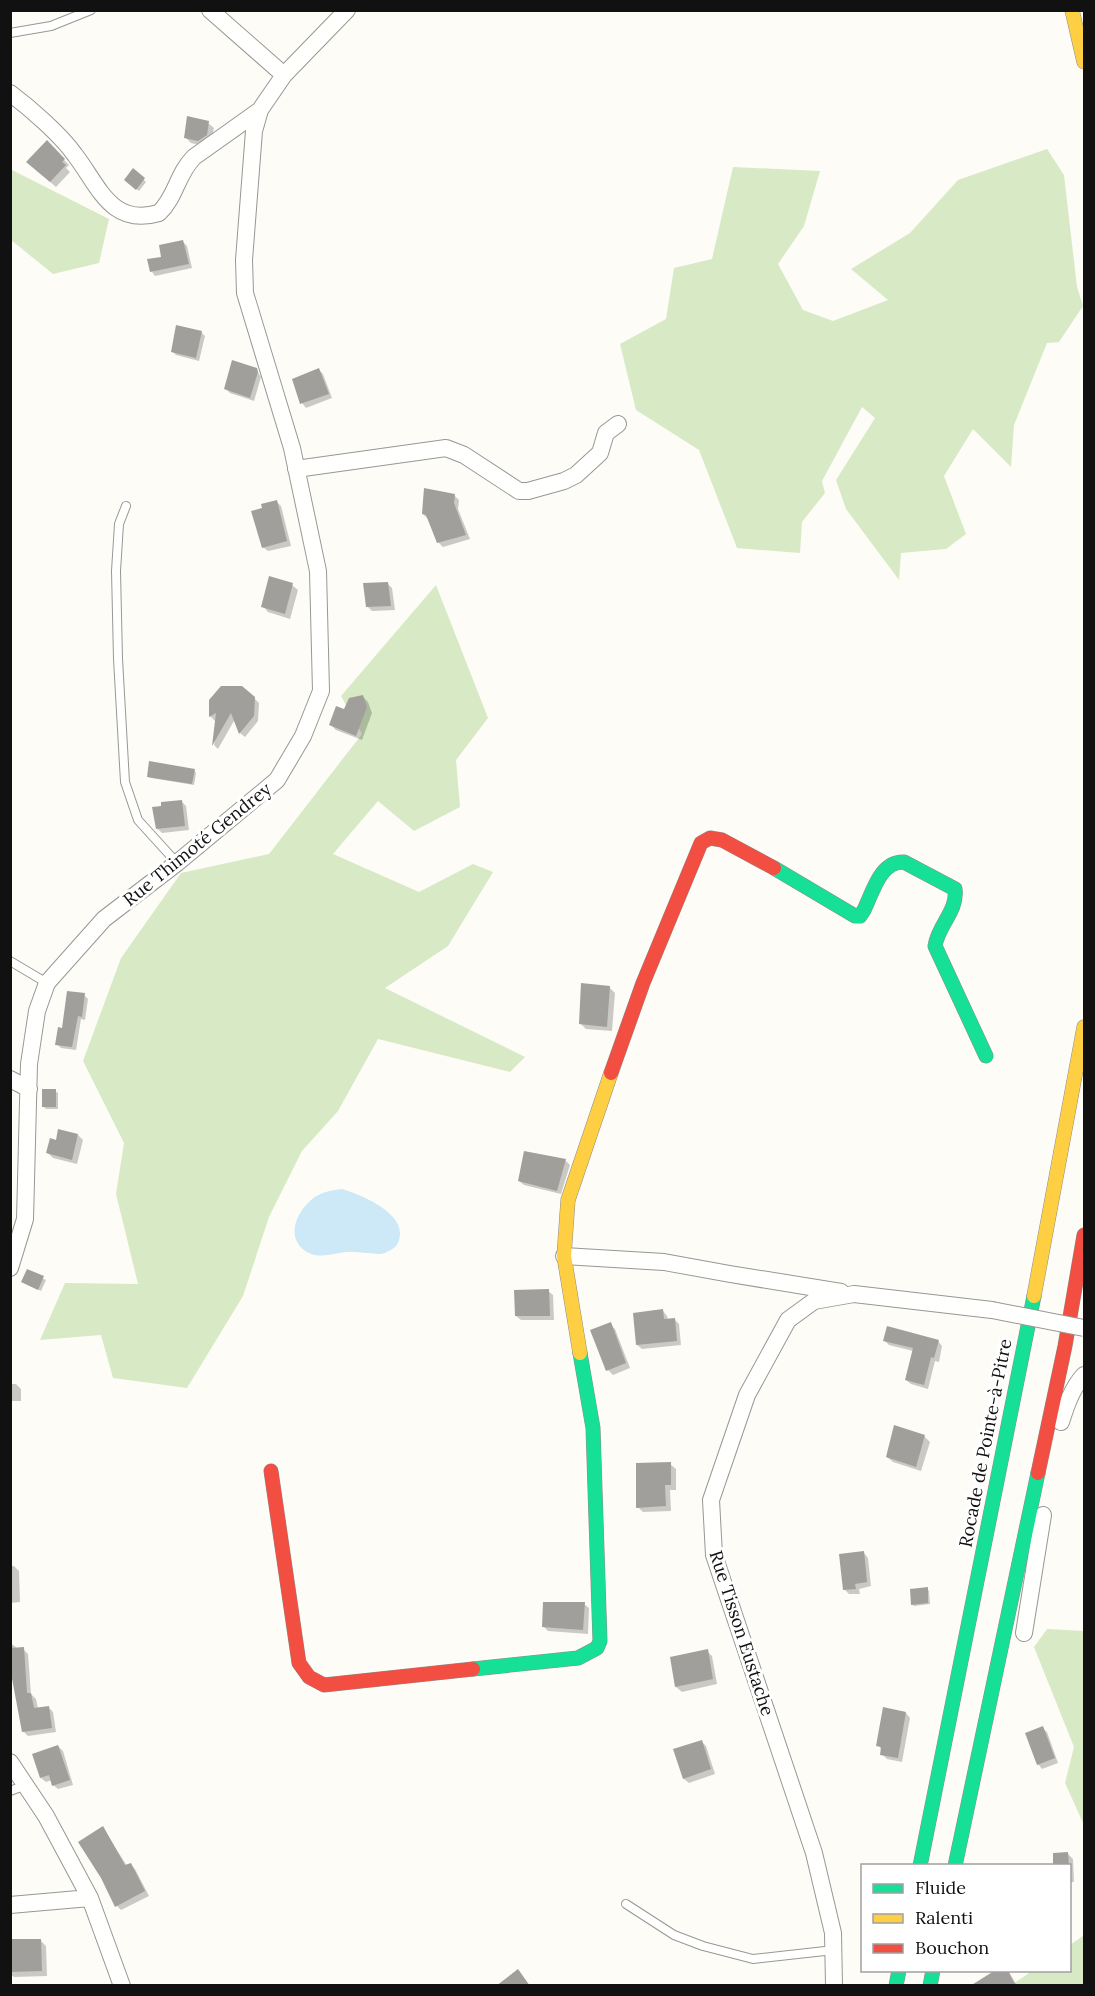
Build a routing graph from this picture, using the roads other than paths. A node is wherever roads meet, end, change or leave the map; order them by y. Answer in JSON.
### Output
{"nodes":[{"id":1,"x":91,"y":10,"type":"edge"},
{"id":2,"x":210,"y":10,"type":"edge"},
{"id":3,"x":346,"y":10,"type":"edge"},
{"id":4,"x":1072,"y":10,"type":"edge"},
{"id":5,"x":10,"y":33,"type":"edge"},
{"id":6,"x":1084,"y":62,"type":"edge"},
{"id":7,"x":284,"y":75,"type":"junction"},
{"id":8,"x":10,"y":93,"type":"edge"},
{"id":9,"x":260,"y":110,"type":"junction"},
{"id":10,"x":618,"y":424,"type":"dead end"},
{"id":11,"x":296,"y":469,"type":"junction"},
{"id":12,"x":126,"y":506,"type":"dead end"},
{"id":13,"x":177,"y":863,"type":"junction"},
{"id":14,"x":10,"y":961,"type":"edge"},
{"id":15,"x":46,"y":983,"type":"junction"},
{"id":16,"x":1084,"y":1027,"type":"edge"},
{"id":17,"x":986,"y":1056,"type":"dead end"},
{"id":18,"x":10,"y":1079,"type":"edge"},
{"id":19,"x":29,"y":1089,"type":"junction"},
{"id":20,"x":1084,"y":1235,"type":"edge"},
{"id":21,"x":564,"y":1256,"type":"junction"},
{"id":22,"x":12,"y":1261,"type":"edge"},
{"id":23,"x":854,"y":1294,"type":"junction"},
{"id":24,"x":1084,"y":1328,"type":"edge"},
{"id":25,"x":1084,"y":1376,"type":"edge"},
{"id":26,"x":271,"y":1471,"type":"dead end"},
{"id":27,"x":1024,"y":1633,"type":"dead end"},
{"id":28,"x":10,"y":1762,"type":"edge"},
{"id":29,"x":18,"y":1788,"type":"edge"},
{"id":30,"x":920,"y":1864,"type":"edge"},
{"id":31,"x":955,"y":1864,"type":"edge"},
{"id":32,"x":90,"y":1898,"type":"junction"},
{"id":33,"x":626,"y":1904,"type":"dead end"},
{"id":34,"x":10,"y":1905,"type":"edge"},
{"id":35,"x":834,"y":1950,"type":"junction"},
{"id":36,"x":122,"y":1986,"type":"edge"},
{"id":37,"x":834,"y":1986,"type":"edge"}],
"edges":[{"from":1,"to":5,"type":"lane"},
{"from":2,"to":7,"type":"street"},
{"from":3,"to":7,"type":"street","name":"Rue Thimoté Gendrey"},
{"from":4,"to":6,"type":"main road"},
{"from":7,"to":9,"type":"street","name":"Rue Thimoté Gendrey"},
{"from":8,"to":9,"type":"street"},
{"from":9,"to":11,"type":"street","name":"Rue Thimoté Gendrey"},
{"from":10,"to":11,"type":"street"},
{"from":11,"to":13,"type":"street","name":"Rue Thimoté Gendrey"},
{"from":12,"to":13,"type":"lane"},
{"from":13,"to":15,"type":"street","name":"Rue Thimoté Gendrey"},
{"from":14,"to":15,"type":"lane"},
{"from":15,"to":19,"type":"street","name":"Rue Thimoté Gendrey"},
{"from":16,"to":30,"type":"main road","name":"Rocade de Pointe-à-Pitre"},
{"from":17,"to":21,"type":"main road"},
{"from":18,"to":19,"type":"street"},
{"from":19,"to":22,"type":"street","name":"Rue Thimoté Gendrey"},
{"from":20,"to":31,"type":"main road"},
{"from":21,"to":23,"type":"street"},
{"from":21,"to":26,"type":"main road"},
{"from":23,"to":24,"type":"street","name":"Rue Tisson Eustache","bridge":true},
{"from":23,"to":35,"type":"street","name":"Rue Tisson Eustache"},
{"from":25,"to":27,"type":"street"},
{"from":28,"to":29,"type":"street"},
{"from":29,"to":32,"type":"street"},
{"from":32,"to":34,"type":"street"},
{"from":32,"to":36,"type":"street"},
{"from":33,"to":35,"type":"lane"},
{"from":35,"to":37,"type":"street","name":"Rue Tisson Eustache"}]}
